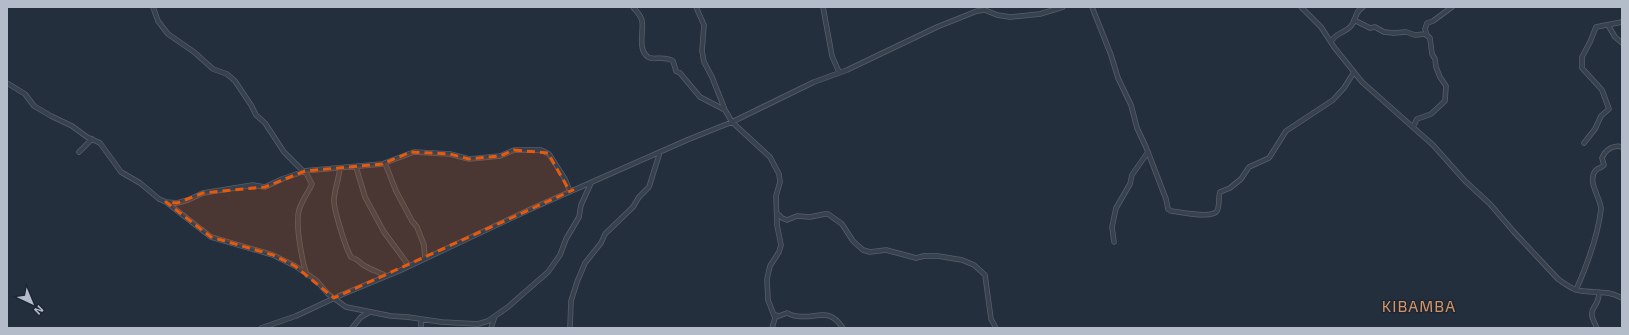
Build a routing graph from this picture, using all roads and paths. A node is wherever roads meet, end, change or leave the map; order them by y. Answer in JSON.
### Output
{"nodes":[{"id":1,"x":153,"y":7,"type":"edge"},
{"id":2,"x":633,"y":7,"type":"edge"},
{"id":3,"x":696,"y":7,"type":"edge"},
{"id":4,"x":823,"y":7,"type":"edge"},
{"id":5,"x":1063,"y":7,"type":"edge"},
{"id":6,"x":1092,"y":7,"type":"edge"},
{"id":7,"x":1301,"y":7,"type":"edge"},
{"id":8,"x":1363,"y":7,"type":"edge"},
{"id":9,"x":1452,"y":7,"type":"edge"},
{"id":10,"x":1354,"y":20,"type":"junction"},
{"id":11,"x":1622,"y":22,"type":"edge"},
{"id":12,"x":1608,"y":25,"type":"junction"},
{"id":13,"x":1427,"y":35,"type":"junction"},
{"id":14,"x":1331,"y":42,"type":"junction"},
{"id":15,"x":1622,"y":43,"type":"edge"},
{"id":16,"x":839,"y":72,"type":"junction"},
{"id":17,"x":1354,"y":72,"type":"junction"},
{"id":18,"x":7,"y":83,"type":"edge"},
{"id":19,"x":725,"y":110,"type":"junction"},
{"id":20,"x":732,"y":122,"type":"junction"},
{"id":21,"x":1413,"y":127,"type":"junction"},
{"id":22,"x":92,"y":139,"type":"junction"},
{"id":23,"x":1584,"y":143,"type":"dead end"},
{"id":24,"x":1622,"y":148,"type":"edge"},
{"id":25,"x":79,"y":152,"type":"dead end"},
{"id":26,"x":660,"y":152,"type":"junction"},
{"id":27,"x":1148,"y":152,"type":"junction"},
{"id":28,"x":385,"y":163,"type":"junction"},
{"id":29,"x":356,"y":167,"type":"junction"},
{"id":30,"x":340,"y":168,"type":"junction"},
{"id":31,"x":305,"y":171,"type":"junction"},
{"id":32,"x":591,"y":182,"type":"junction"},
{"id":33,"x":573,"y":190,"type":"junction"},
{"id":34,"x":166,"y":202,"type":"junction"},
{"id":35,"x":777,"y":213,"type":"junction"},
{"id":36,"x":1114,"y":242,"type":"dead end"},
{"id":37,"x":425,"y":259,"type":"junction"},
{"id":38,"x":409,"y":266,"type":"junction"},
{"id":39,"x":308,"y":275,"type":"junction"},
{"id":40,"x":386,"y":276,"type":"junction"},
{"id":41,"x":1576,"y":290,"type":"junction"},
{"id":42,"x":1599,"y":292,"type":"junction"},
{"id":43,"x":334,"y":298,"type":"junction"},
{"id":44,"x":1622,"y":298,"type":"edge"},
{"id":45,"x":363,"y":314,"type":"junction"},
{"id":46,"x":774,"y":314,"type":"junction"},
{"id":47,"x":496,"y":316,"type":"junction"},
{"id":48,"x":421,"y":319,"type":"junction"},
{"id":49,"x":261,"y":328,"type":"edge"},
{"id":50,"x":352,"y":328,"type":"edge"},
{"id":51,"x":421,"y":328,"type":"edge"},
{"id":52,"x":491,"y":328,"type":"edge"},
{"id":53,"x":570,"y":328,"type":"edge"},
{"id":54,"x":772,"y":328,"type":"edge"},
{"id":55,"x":842,"y":328,"type":"edge"},
{"id":56,"x":996,"y":328,"type":"edge"},
{"id":57,"x":1597,"y":328,"type":"edge"}],
"edges":[{"from":1,"to":31,"type":"street"},
{"from":2,"to":19,"type":"street"},
{"from":3,"to":19,"type":"street"},
{"from":4,"to":16,"type":"street"},
{"from":5,"to":16,"type":"street"},
{"from":6,"to":27,"type":"street"},
{"from":7,"to":14,"type":"street"},
{"from":8,"to":10,"type":"street"},
{"from":9,"to":13,"type":"street"},
{"from":10,"to":13,"type":"street"},
{"from":10,"to":14,"type":"street"},
{"from":11,"to":12,"type":"street"},
{"from":12,"to":15,"type":"street"},
{"from":12,"to":23,"type":"street"},
{"from":13,"to":21,"type":"street"},
{"from":14,"to":17,"type":"street"},
{"from":16,"to":20,"type":"street"},
{"from":17,"to":21,"type":"street"},
{"from":17,"to":27,"type":"street"},
{"from":18,"to":22,"type":"street"},
{"from":19,"to":20,"type":"street"},
{"from":20,"to":26,"type":"street"},
{"from":20,"to":35,"type":"street"},
{"from":21,"to":41,"type":"street"},
{"from":22,"to":25,"type":"street"},
{"from":22,"to":34,"type":"street"},
{"from":24,"to":41,"type":"street"},
{"from":26,"to":32,"type":"street"},
{"from":26,"to":53,"type":"street"},
{"from":27,"to":36,"type":"street"},
{"from":28,"to":29,"type":"street"},
{"from":28,"to":33,"type":"street"},
{"from":28,"to":37,"type":"street"},
{"from":29,"to":30,"type":"street"},
{"from":29,"to":38,"type":"street"},
{"from":30,"to":31,"type":"street"},
{"from":30,"to":40,"type":"street"},
{"from":31,"to":34,"type":"street"},
{"from":31,"to":39,"type":"street"},
{"from":32,"to":33,"type":"street"},
{"from":32,"to":47,"type":"street"},
{"from":33,"to":37,"type":"street"},
{"from":34,"to":39,"type":"street"},
{"from":35,"to":46,"type":"street"},
{"from":35,"to":56,"type":"street"},
{"from":37,"to":38,"type":"street"},
{"from":38,"to":40,"type":"street"},
{"from":39,"to":43,"type":"street"},
{"from":40,"to":43,"type":"street"},
{"from":41,"to":42,"type":"street"},
{"from":42,"to":44,"type":"street"},
{"from":42,"to":57,"type":"street"},
{"from":43,"to":45,"type":"street"},
{"from":43,"to":49,"type":"street"},
{"from":45,"to":48,"type":"street"},
{"from":45,"to":50,"type":"street"},
{"from":46,"to":54,"type":"street"},
{"from":46,"to":55,"type":"street"},
{"from":47,"to":48,"type":"street"},
{"from":47,"to":52,"type":"street"},
{"from":48,"to":51,"type":"street"}]}
